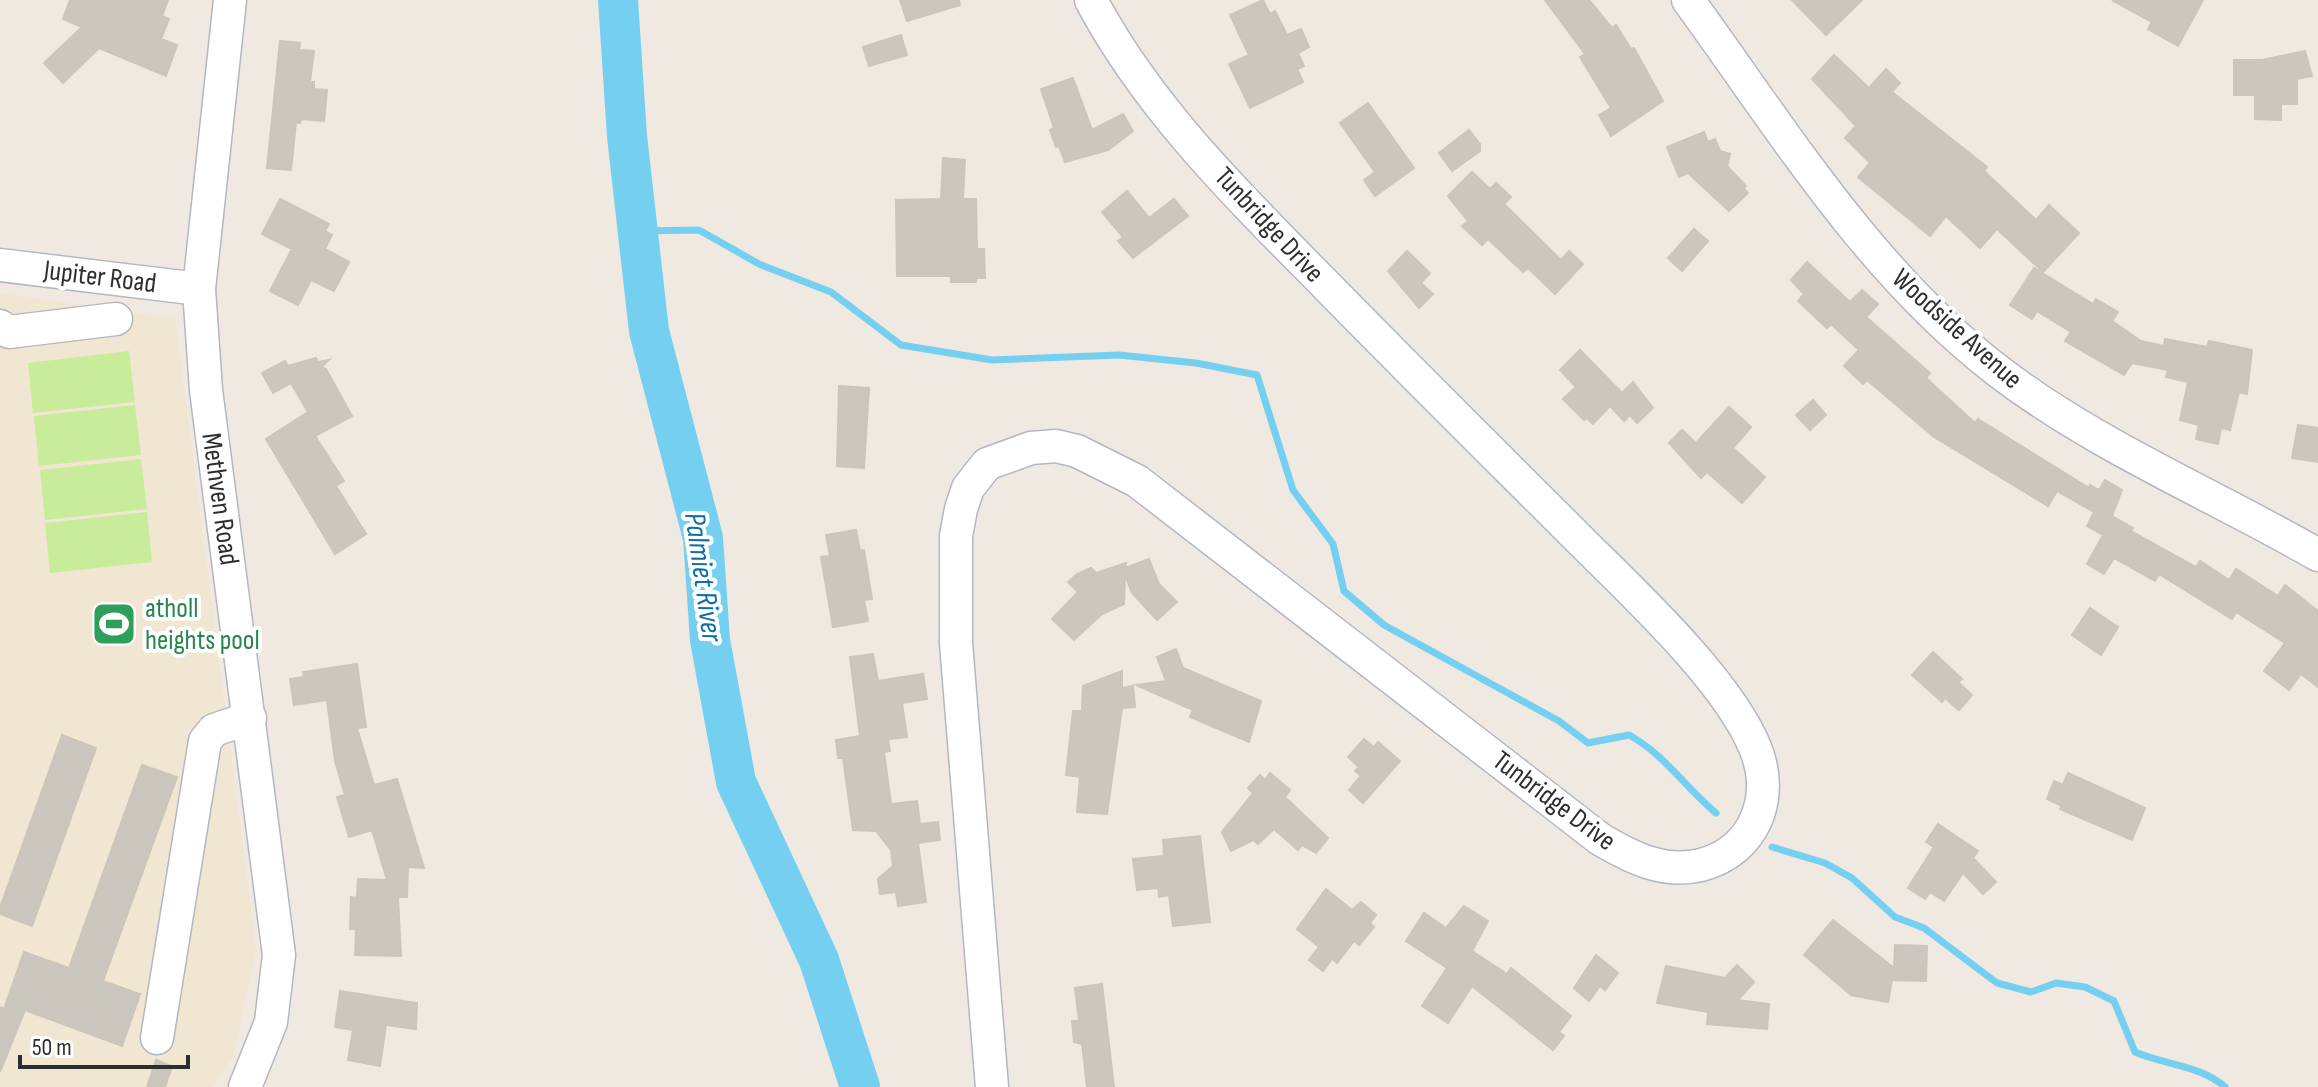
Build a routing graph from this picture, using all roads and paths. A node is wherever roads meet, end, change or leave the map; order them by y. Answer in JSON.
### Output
{"nodes":[{"id":1,"x":230,"y":0,"type":"edge"},
{"id":2,"x":1091,"y":0,"type":"edge"},
{"id":3,"x":1688,"y":0,"type":"edge"},
{"id":4,"x":0,"y":265,"type":"edge"},
{"id":5,"x":199,"y":289,"type":"junction"},
{"id":6,"x":116,"y":319,"type":"dead end"},
{"id":7,"x":0,"y":326,"type":"edge"},
{"id":8,"x":2318,"y":555,"type":"edge"},
{"id":9,"x":250,"y":718,"type":"junction"},
{"id":10,"x":157,"y":1038,"type":"dead end"},
{"id":11,"x":245,"y":1087,"type":"edge"},
{"id":12,"x":992,"y":1087,"type":"edge"}],
"edges":[{"from":1,"to":5,"type":"street","name":"Methven Road"},
{"from":2,"to":12,"type":"street","name":"Tunbridge Drive"},
{"from":3,"to":8,"type":"street","name":"Woodside Avenue"},
{"from":4,"to":5,"type":"street","name":"Jupiter Road"},
{"from":5,"to":9,"type":"street","name":"Methven Road"},
{"from":6,"to":7,"type":"street"},
{"from":9,"to":10,"type":"street"},
{"from":9,"to":11,"type":"street","name":"Methven Road"}]}
